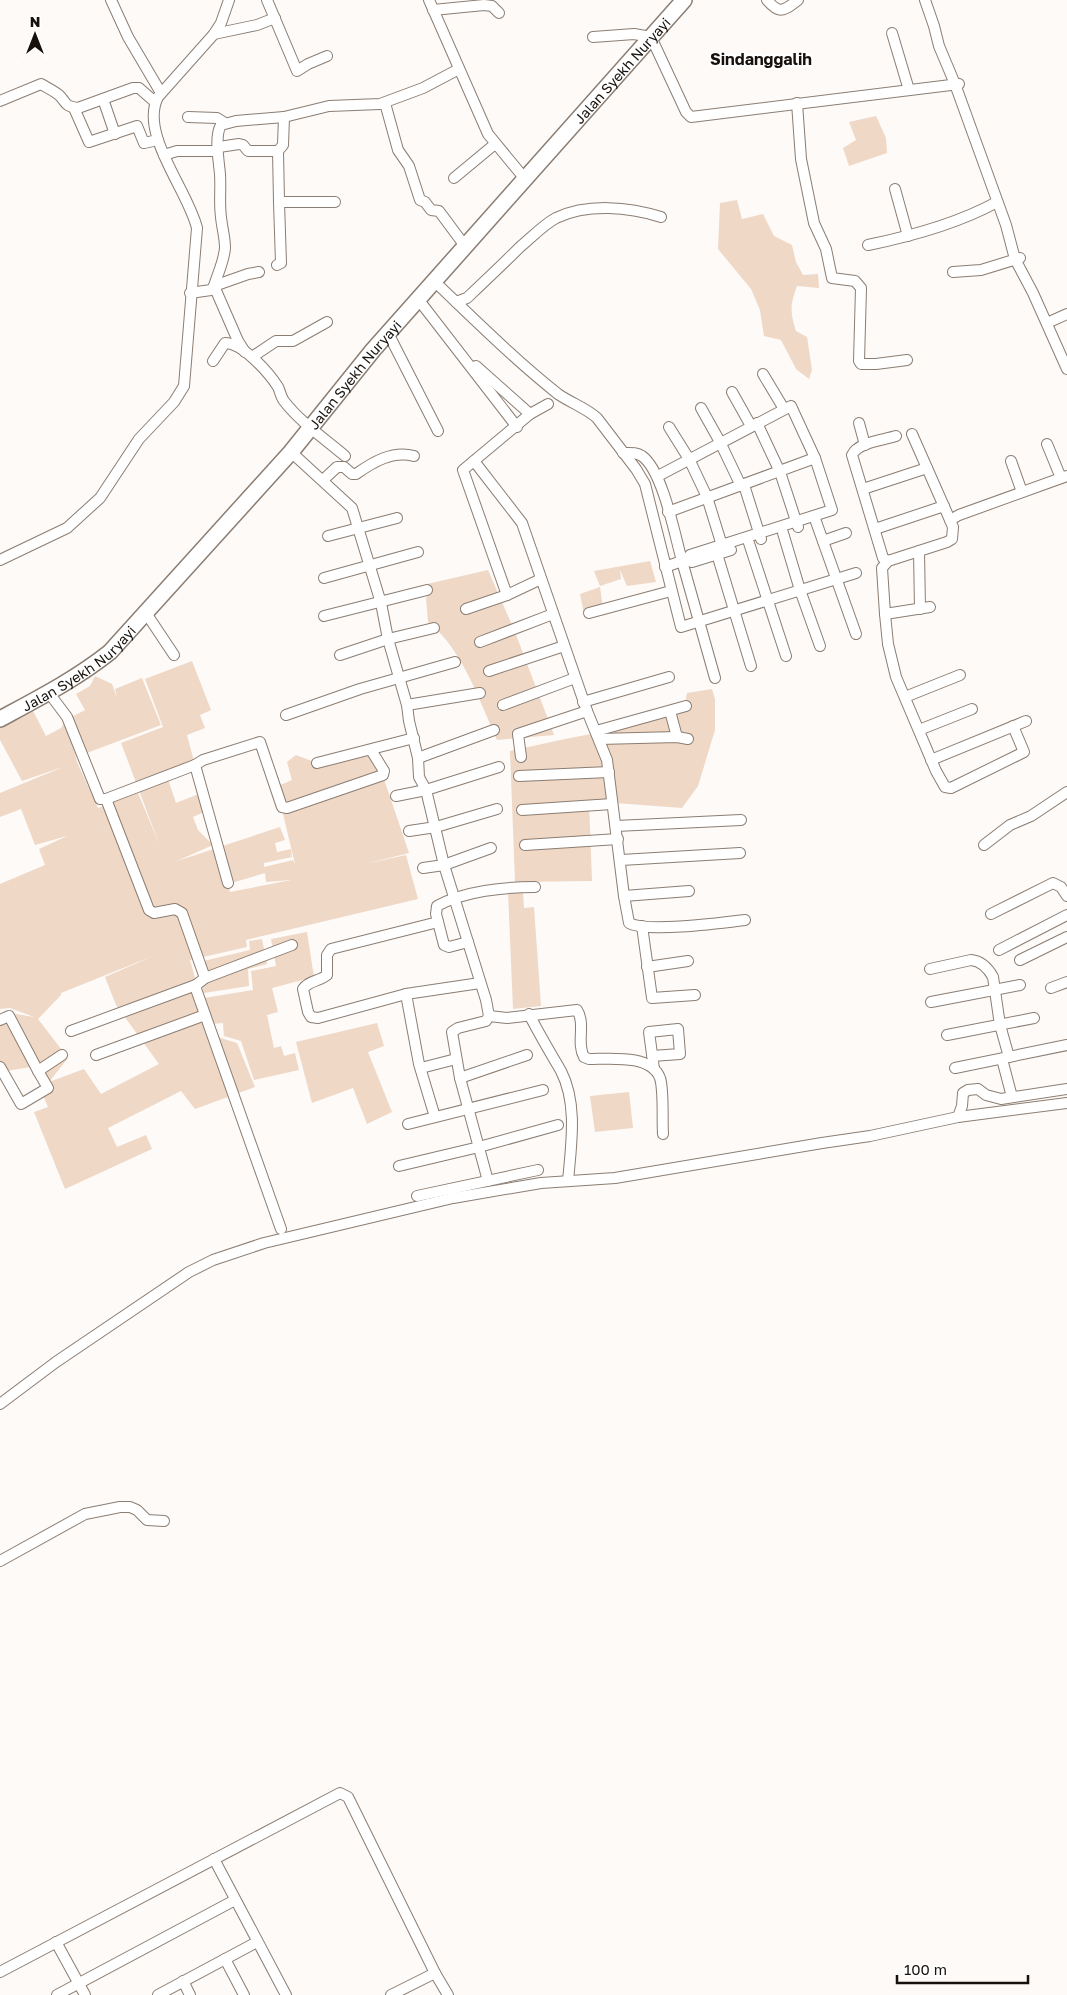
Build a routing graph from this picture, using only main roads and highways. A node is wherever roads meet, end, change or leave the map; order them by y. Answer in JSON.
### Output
{"nodes":[{"id":1,"x":684,"y":0,"type":"edge"},
{"id":2,"x":0,"y":718,"type":"edge"}],
"edges":[{"from":1,"to":2,"type":"main road","name":"Jalan Syekh Nuryayi"}]}
